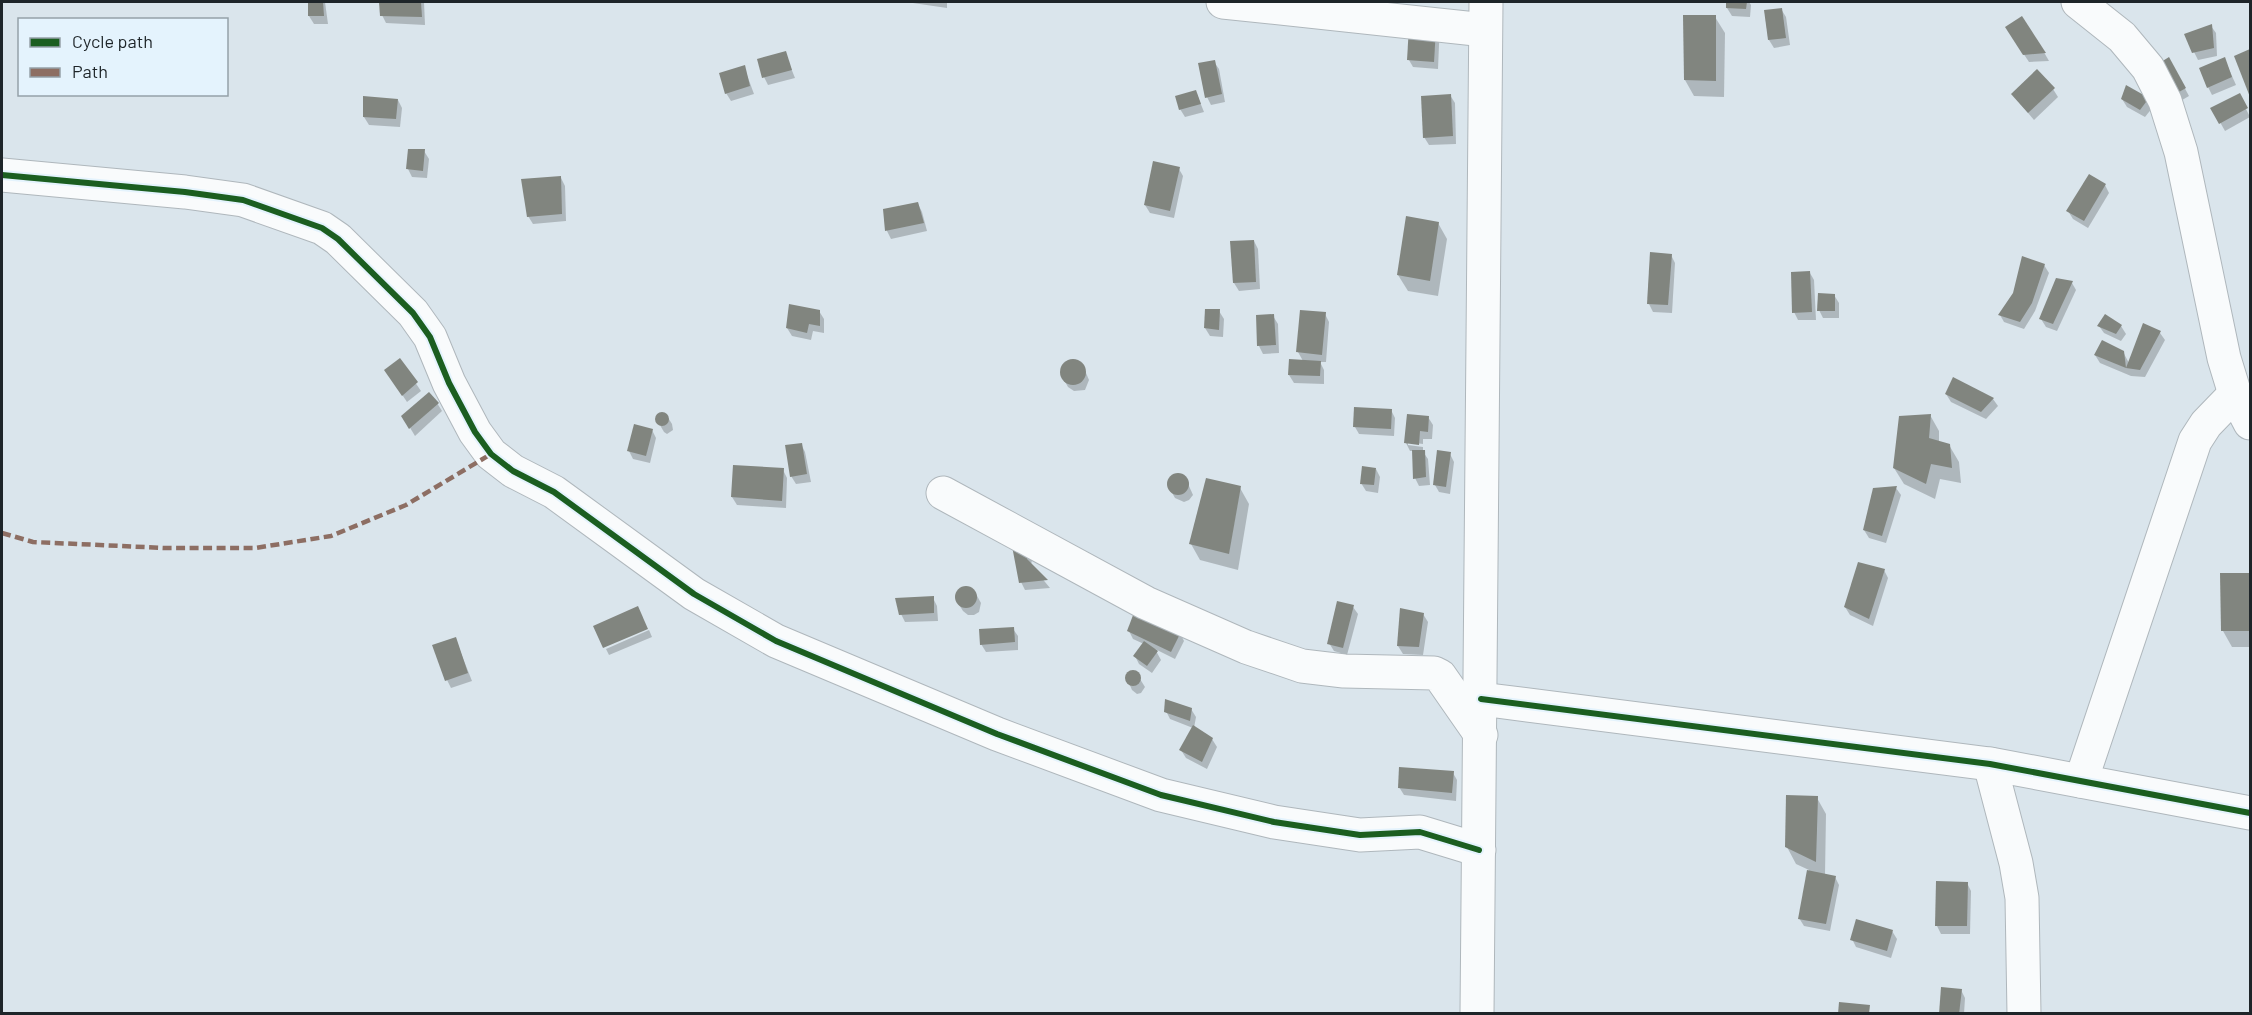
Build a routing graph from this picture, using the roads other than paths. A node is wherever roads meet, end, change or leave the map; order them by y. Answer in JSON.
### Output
{"nodes":[{"id":1,"x":1222,"y":2,"type":"edge"},
{"id":2,"x":2078,"y":2,"type":"edge"},
{"id":3,"x":1485,"y":16,"type":"edge"},
{"id":4,"x":2,"y":175,"type":"edge"},
{"id":5,"x":2245,"y":408,"type":"edge"},
{"id":6,"x":943,"y":493,"type":"dead end"},
{"id":7,"x":1481,"y":699,"type":"junction"},
{"id":8,"x":1480,"y":735,"type":"junction"},
{"id":9,"x":1990,"y":764,"type":"junction"},
{"id":10,"x":2081,"y":781,"type":"junction"},
{"id":11,"x":2250,"y":813,"type":"edge"},
{"id":12,"x":1479,"y":850,"type":"junction"},
{"id":13,"x":1477,"y":1014,"type":"edge"},
{"id":14,"x":2024,"y":1014,"type":"edge"}],
"edges":[{"from":1,"to":3,"type":"street"},
{"from":2,"to":5,"type":"street"},
{"from":3,"to":7,"type":"street"},
{"from":4,"to":12,"type":"street"},
{"from":5,"to":10,"type":"street"},
{"from":6,"to":8,"type":"street"},
{"from":7,"to":8,"type":"street"},
{"from":7,"to":9,"type":"street"},
{"from":8,"to":12,"type":"street"},
{"from":9,"to":10,"type":"street"},
{"from":9,"to":14,"type":"street"},
{"from":10,"to":11,"type":"street"},
{"from":12,"to":13,"type":"street"}]}
